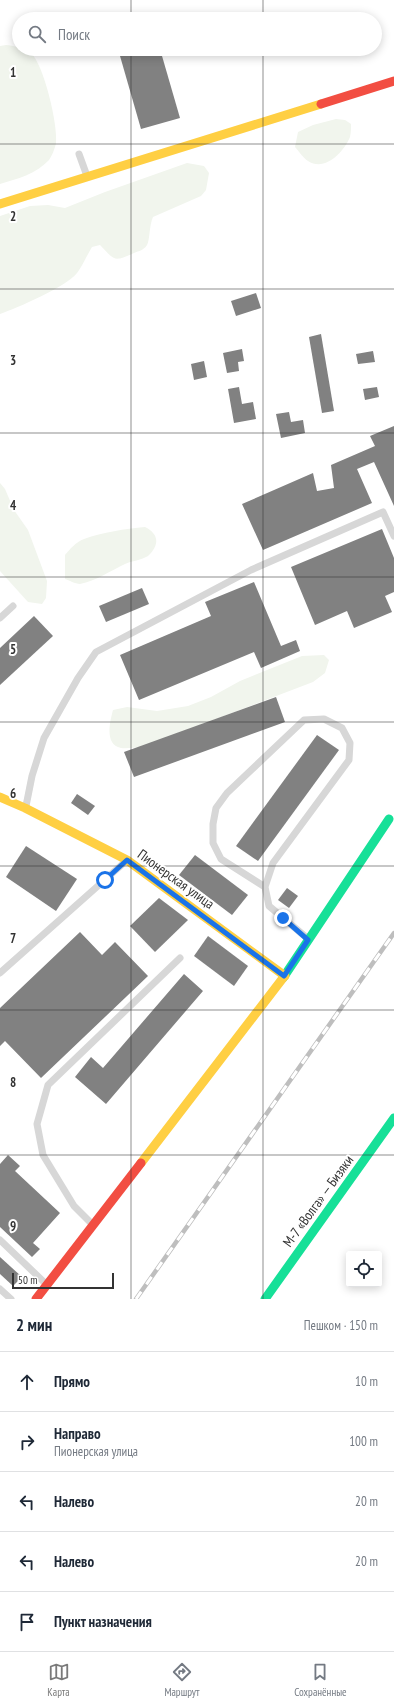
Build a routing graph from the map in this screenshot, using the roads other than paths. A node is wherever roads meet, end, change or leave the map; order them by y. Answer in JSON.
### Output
{"nodes":[{"id":1,"x":394,"y":81,"type":"edge"},
{"id":2,"x":79,"y":154,"type":"dead end"},
{"id":3,"x":88,"y":177,"type":"junction"},
{"id":4,"x":0,"y":204,"type":"edge"},
{"id":5,"x":394,"y":536,"type":"edge"},
{"id":6,"x":13,"y":606,"type":"dead end"},
{"id":7,"x":0,"y":618,"type":"edge"},
{"id":8,"x":0,"y":797,"type":"edge"},
{"id":9,"x":25,"y":808,"type":"junction"},
{"id":10,"x":394,"y":810,"type":"edge"},
{"id":11,"x":389,"y":819,"type":"joint"},
{"id":12,"x":127,"y":860,"type":"junction"},
{"id":13,"x":265,"y":887,"type":"junction"},
{"id":14,"x":308,"y":940,"type":"junction"},
{"id":15,"x":180,"y":958,"type":"dead end"},
{"id":16,"x":0,"y":973,"type":"edge"},
{"id":17,"x":284,"y":976,"type":"junction"},
{"id":18,"x":394,"y":1118,"type":"edge"},
{"id":19,"x":92,"y":1225,"type":"junction"},
{"id":20,"x":0,"y":1240,"type":"edge"},
{"id":21,"x":47,"y":1284,"type":"junction"},
{"id":22,"x":0,"y":1289,"type":"edge"},
{"id":23,"x":11,"y":1299,"type":"edge"},
{"id":24,"x":36,"y":1299,"type":"edge"},
{"id":25,"x":265,"y":1299,"type":"edge"}],
"edges":[{"from":1,"to":3,"type":"street"},
{"from":2,"to":3,"type":"lane"},
{"from":3,"to":4,"type":"street"},
{"from":5,"to":9,"type":"lane"},
{"from":6,"to":7,"type":"lane"},
{"from":8,"to":9,"type":"street","name":"Пионерская улица"},
{"from":9,"to":12,"type":"street","name":"Пионерская улица"},
{"from":10,"to":11,"type":"lane"},
{"from":11,"to":14,"type":"street"},
{"from":12,"to":16,"type":"lane"},
{"from":12,"to":17,"type":"street","name":"Пионерская улица"},
{"from":13,"to":13,"type":"lane"},
{"from":13,"to":14,"type":"lane"},
{"from":14,"to":17,"type":"street"},
{"from":15,"to":19,"type":"lane"},
{"from":17,"to":19,"type":"street"},
{"from":18,"to":25,"type":"street","name":"М-7 «Волга» — Бизяки"},
{"from":19,"to":21,"type":"street"},
{"from":20,"to":21,"type":"lane"},
{"from":21,"to":24,"type":"street"},
{"from":22,"to":23,"type":"lane"}]}
